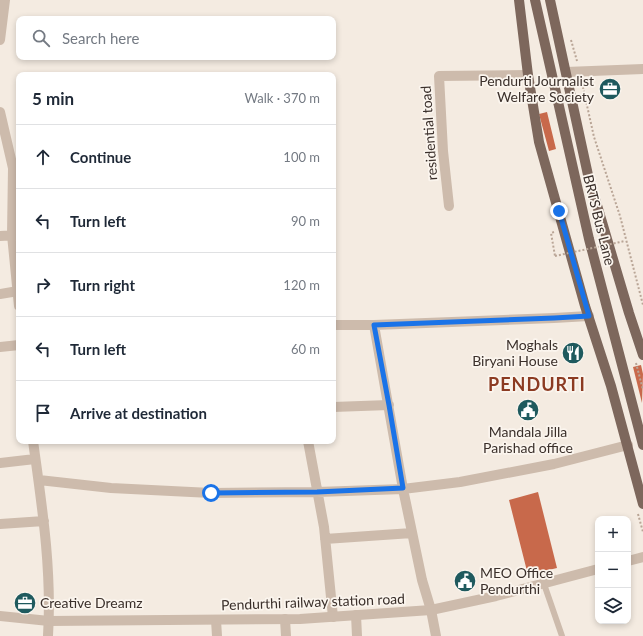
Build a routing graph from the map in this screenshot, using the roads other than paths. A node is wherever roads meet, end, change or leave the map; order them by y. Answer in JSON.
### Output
{"nodes":[{"id":1,"x":5,"y":0,"type":"edge"},
{"id":2,"x":519,"y":0,"type":"edge"},
{"id":3,"x":535,"y":0,"type":"edge"},
{"id":4,"x":550,"y":0,"type":"edge"},
{"id":5,"x":0,"y":40,"type":"edge"},
{"id":6,"x":643,"y":69,"type":"edge"},
{"id":7,"x":566,"y":72,"type":"junction"},
{"id":8,"x":528,"y":76,"type":"junction"},
{"id":9,"x":0,"y":112,"type":"edge"},
{"id":10,"x":449,"y":206,"type":"dead end"},
{"id":11,"x":15,"y":235,"type":"edge"},
{"id":12,"x":0,"y":236,"type":"edge"},
{"id":13,"x":16,"y":254,"type":"edge"},
{"id":14,"x":16,"y":291,"type":"edge"},
{"id":15,"x":0,"y":294,"type":"edge"},
{"id":16,"x":589,"y":316,"type":"junction"},
{"id":17,"x":336,"y":325,"type":"edge"},
{"id":18,"x":374,"y":325,"type":"junction"},
{"id":19,"x":16,"y":345,"type":"edge"},
{"id":20,"x":0,"y":347,"type":"edge"},
{"id":21,"x":643,"y":355,"type":"edge"},
{"id":22,"x":389,"y":405,"type":"junction"},
{"id":23,"x":336,"y":407,"type":"edge"},
{"id":24,"x":34,"y":444,"type":"edge"},
{"id":25,"x":309,"y":444,"type":"edge"},
{"id":26,"x":628,"y":445,"type":"junction"},
{"id":27,"x":643,"y":445,"type":"edge"},
{"id":28,"x":36,"y":459,"type":"junction"},
{"id":29,"x":0,"y":463,"type":"edge"},
{"id":30,"x":39,"y":480,"type":"junction"},
{"id":31,"x":403,"y":488,"type":"junction"},
{"id":32,"x":317,"y":492,"type":"junction"},
{"id":33,"x":643,"y":504,"type":"edge"},
{"id":34,"x":44,"y":521,"type":"junction"},
{"id":35,"x":0,"y":524,"type":"edge"},
{"id":36,"x":412,"y":533,"type":"junction"},
{"id":37,"x":325,"y":539,"type":"junction"},
{"id":38,"x":643,"y":557,"type":"edge"},
{"id":39,"x":631,"y":560,"type":"edge"},
{"id":40,"x":595,"y":570,"type":"edge"},
{"id":41,"x":544,"y":584,"type":"junction"},
{"id":42,"x":431,"y":610,"type":"junction"},
{"id":43,"x":356,"y":615,"type":"junction"},
{"id":44,"x":0,"y":616,"type":"edge"},
{"id":45,"x":334,"y":617,"type":"junction"},
{"id":46,"x":285,"y":619,"type":"junction"},
{"id":47,"x":216,"y":620,"type":"junction"},
{"id":48,"x":49,"y":621,"type":"junction"},
{"id":49,"x":48,"y":636,"type":"edge"},
{"id":50,"x":217,"y":636,"type":"edge"},
{"id":51,"x":286,"y":636,"type":"edge"},
{"id":52,"x":357,"y":636,"type":"edge"},
{"id":53,"x":436,"y":636,"type":"edge"},
{"id":54,"x":562,"y":636,"type":"edge"}],
"edges":[{"from":1,"to":5,"type":"street"},
{"from":2,"to":8,"type":"main road"},
{"from":3,"to":27,"type":"main road","name":"BRTS Bus Lane"},
{"from":4,"to":7,"type":"main road"},
{"from":6,"to":7,"type":"street"},
{"from":7,"to":21,"type":"main road"},
{"from":8,"to":10,"type":"street","name":"residential toad"},
{"from":8,"to":16,"type":"main road"},
{"from":9,"to":11,"type":"street"},
{"from":11,"to":12,"type":"street"},
{"from":11,"to":13,"type":"street"},
{"from":14,"to":15,"type":"street"},
{"from":16,"to":18,"type":"street"},
{"from":16,"to":26,"type":"main road"},
{"from":17,"to":18,"type":"street"},
{"from":18,"to":22,"type":"street"},
{"from":19,"to":20,"type":"street"},
{"from":22,"to":23,"type":"street"},
{"from":22,"to":31,"type":"street"},
{"from":24,"to":28,"type":"street"},
{"from":25,"to":32,"type":"street"},
{"from":26,"to":31,"type":"street"},
{"from":26,"to":33,"type":"main road"},
{"from":28,"to":29,"type":"street"},
{"from":28,"to":30,"type":"street"},
{"from":30,"to":32,"type":"street"},
{"from":30,"to":34,"type":"street"},
{"from":31,"to":32,"type":"street"},
{"from":31,"to":36,"type":"street"},
{"from":32,"to":37,"type":"street"},
{"from":34,"to":35,"type":"street"},
{"from":34,"to":48,"type":"street"},
{"from":36,"to":37,"type":"street"},
{"from":36,"to":42,"type":"street"},
{"from":37,"to":45,"type":"street"},
{"from":38,"to":39,"type":"street"},
{"from":40,"to":41,"type":"street","name":"Pendurthi railway station road"},
{"from":41,"to":42,"type":"street","name":"Pendurthi railway station road"},
{"from":41,"to":54,"type":"lane"},
{"from":42,"to":43,"type":"street","name":"Pendurthi railway station road"},
{"from":42,"to":53,"type":"street"},
{"from":43,"to":45,"type":"street","name":"Pendurthi railway station road"},
{"from":43,"to":52,"type":"street"},
{"from":44,"to":48,"type":"street","name":"Pendurthi railway station road"},
{"from":45,"to":46,"type":"street","name":"Pendurthi railway station road"},
{"from":46,"to":47,"type":"street","name":"Pendurthi railway station road"},
{"from":46,"to":51,"type":"street"},
{"from":47,"to":48,"type":"street","name":"Pendurthi railway station road"},
{"from":47,"to":50,"type":"street"},
{"from":48,"to":49,"type":"street"}]}
